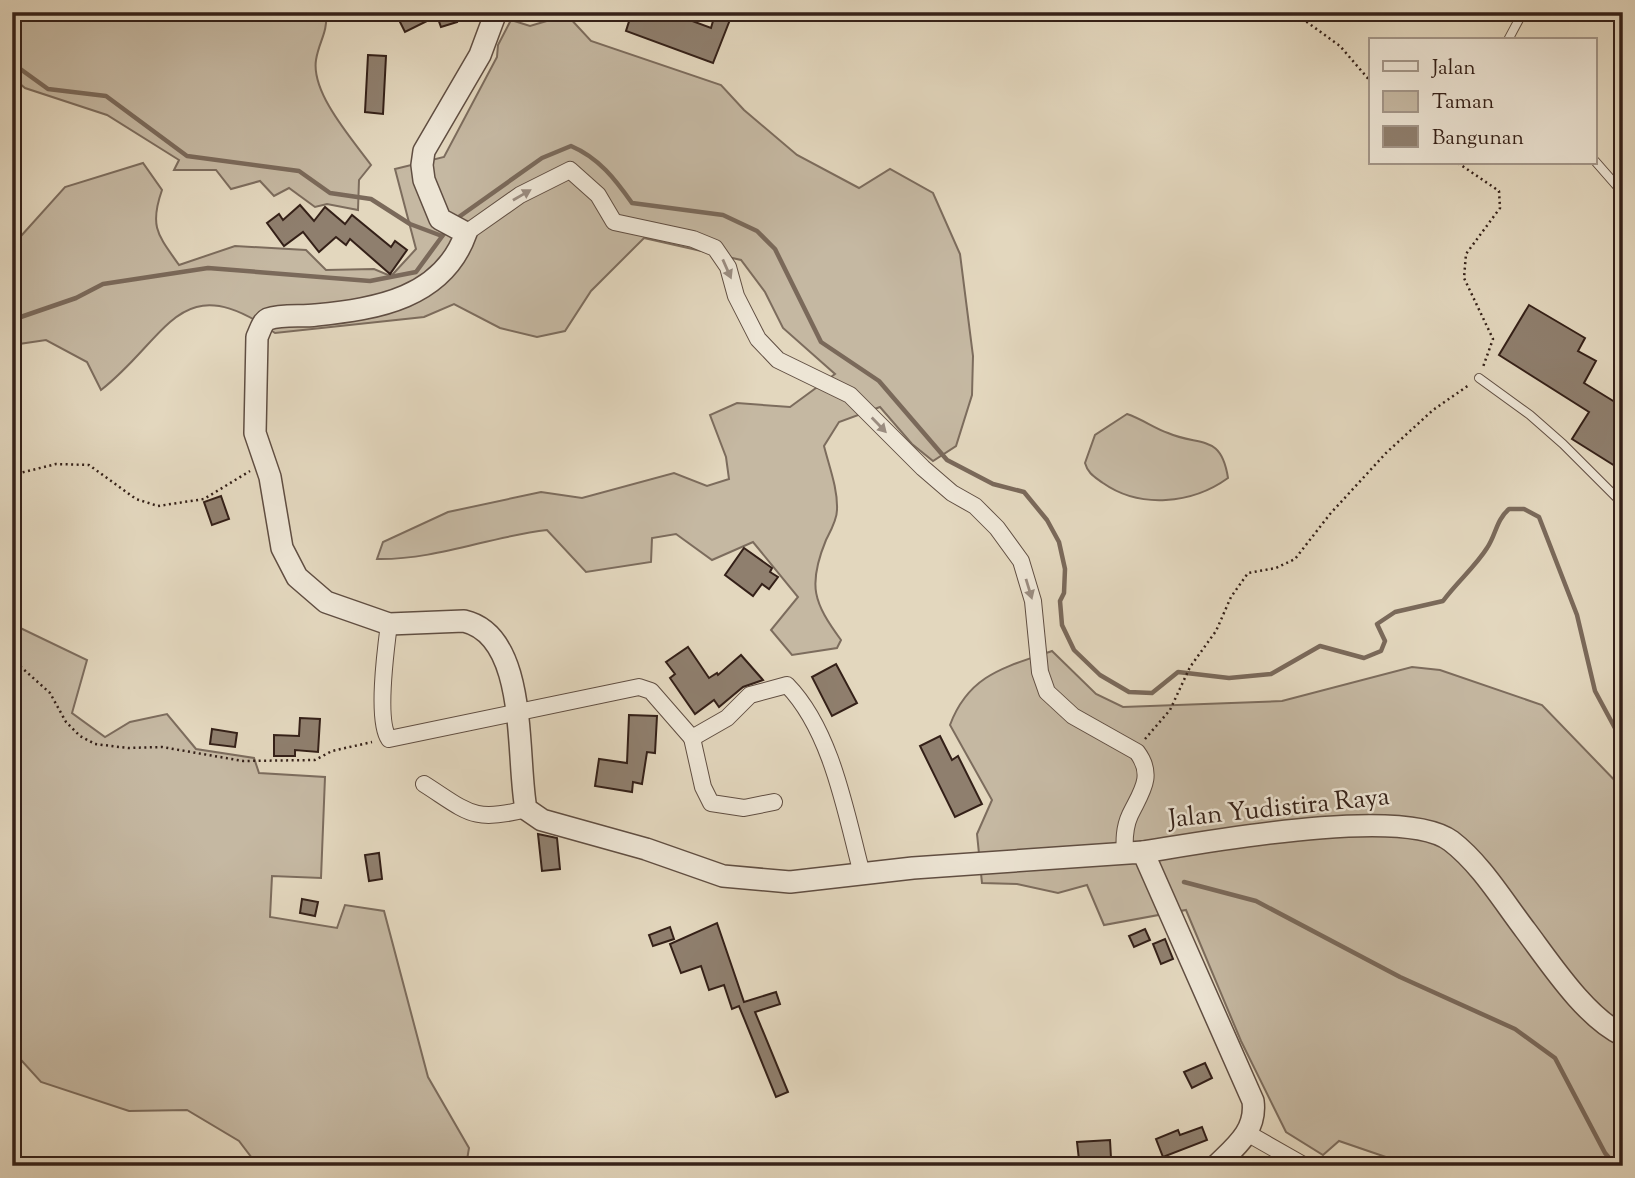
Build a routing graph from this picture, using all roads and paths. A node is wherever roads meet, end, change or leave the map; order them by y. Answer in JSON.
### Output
{"nodes":[{"id":1,"x":496,"y":12,"type":"edge"},
{"id":2,"x":1293,"y":12,"type":"edge"},
{"id":3,"x":1523,"y":12,"type":"edge"},
{"id":4,"x":1509,"y":38,"type":"edge"},
{"id":5,"x":1369,"y":80,"type":"edge"},
{"id":6,"x":1596,"y":162,"type":"edge"},
{"id":7,"x":1459,"y":164,"type":"edge"},
{"id":8,"x":1623,"y":193,"type":"edge"},
{"id":9,"x":454,"y":227,"type":"junction"},
{"id":10,"x":1479,"y":378,"type":"junction"},
{"id":11,"x":266,"y":463,"type":"junction"},
{"id":12,"x":12,"y":475,"type":"edge"},
{"id":13,"x":1623,"y":505,"type":"edge"},
{"id":14,"x":389,"y":624,"type":"junction"},
{"id":15,"x":12,"y":659,"type":"edge"},
{"id":16,"x":517,"y":711,"type":"junction"},
{"id":17,"x":389,"y":738,"type":"junction"},
{"id":18,"x":692,"y":738,"type":"junction"},
{"id":19,"x":1137,"y":752,"type":"junction"},
{"id":20,"x":425,"y":784,"type":"dead end"},
{"id":21,"x":774,"y":802,"type":"dead end"},
{"id":22,"x":526,"y":809,"type":"junction"},
{"id":23,"x":1134,"y":853,"type":"junction"},
{"id":24,"x":862,"y":874,"type":"junction"},
{"id":25,"x":1622,"y":1035,"type":"edge"},
{"id":26,"x":1247,"y":1133,"type":"junction"},
{"id":27,"x":1216,"y":1166,"type":"edge"},
{"id":28,"x":1305,"y":1166,"type":"edge"}],
"edges":[{"from":1,"to":9,"type":"street"},
{"from":2,"to":5,"type":"path"},
{"from":3,"to":4,"type":"lane"},
{"from":6,"to":8,"type":"lane"},
{"from":7,"to":10,"type":"path"},
{"from":9,"to":11,"type":"street"},
{"from":9,"to":19,"type":"street","one_way":true},
{"from":10,"to":13,"type":"lane"},
{"from":10,"to":19,"type":"path"},
{"from":11,"to":12,"type":"path"},
{"from":11,"to":14,"type":"street"},
{"from":14,"to":16,"type":"street"},
{"from":14,"to":17,"type":"street"},
{"from":15,"to":17,"type":"path"},
{"from":16,"to":17,"type":"street"},
{"from":16,"to":18,"type":"street"},
{"from":16,"to":22,"type":"street"},
{"from":18,"to":21,"type":"street"},
{"from":18,"to":24,"type":"street"},
{"from":19,"to":23,"type":"street"},
{"from":20,"to":22,"type":"street"},
{"from":22,"to":24,"type":"street","name":"Jalan Yudistira Raya"},
{"from":23,"to":24,"type":"street","name":"Jalan Yudistira Raya"},
{"from":23,"to":25,"type":"street","name":"Jalan Yudistira Raya"},
{"from":23,"to":26,"type":"street"},
{"from":26,"to":27,"type":"street"},
{"from":26,"to":28,"type":"street"}]}
